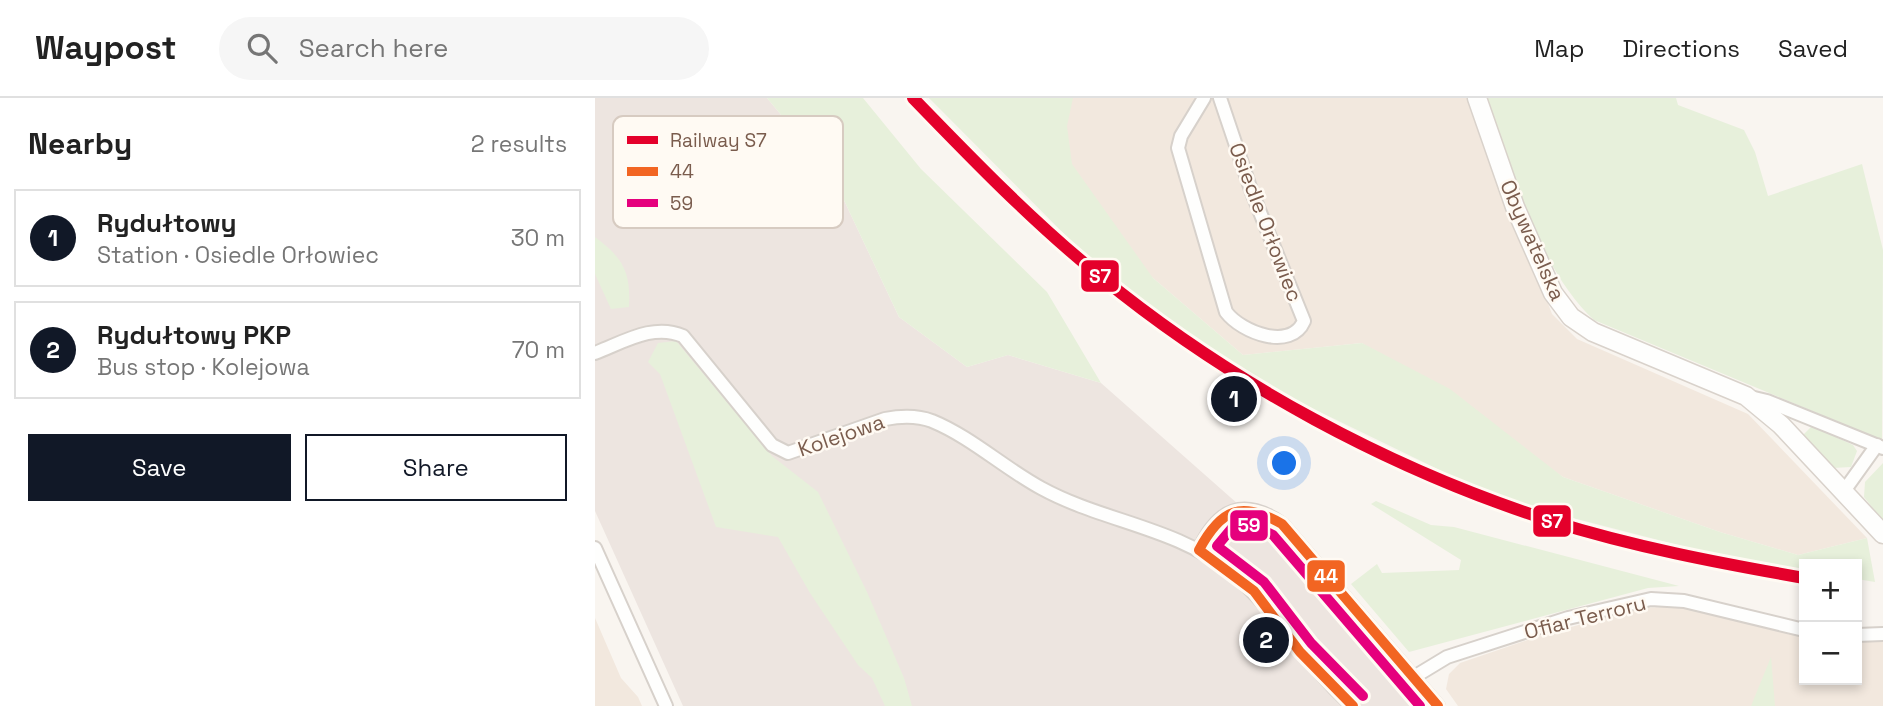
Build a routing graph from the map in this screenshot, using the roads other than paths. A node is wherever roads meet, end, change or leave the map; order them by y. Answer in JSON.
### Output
{"nodes":[{"id":1,"x":1204,"y":98,"type":"edge"},
{"id":2,"x":1220,"y":98,"type":"edge"},
{"id":3,"x":1477,"y":98,"type":"edge"},
{"id":4,"x":595,"y":353,"type":"edge"},
{"id":5,"x":1746,"y":397,"type":"junction"},
{"id":6,"x":1880,"y":446,"type":"edge"},
{"id":7,"x":1844,"y":491,"type":"junction"},
{"id":8,"x":1883,"y":534,"type":"edge"},
{"id":9,"x":595,"y":548,"type":"edge"},
{"id":10,"x":1199,"y":550,"type":"junction"},
{"id":11,"x":1799,"y":629,"type":"edge"},
{"id":12,"x":1883,"y":634,"type":"edge"},
{"id":13,"x":1862,"y":635,"type":"edge"},
{"id":14,"x":1414,"y":677,"type":"junction"},
{"id":15,"x":667,"y":706,"type":"edge"},
{"id":16,"x":1353,"y":706,"type":"edge"},
{"id":17,"x":1438,"y":706,"type":"edge"}],
"edges":[{"from":1,"to":2,"type":"street","name":"Osiedle Orłowiec"},
{"from":3,"to":5,"type":"street","name":"Obywatelska"},
{"from":4,"to":10,"type":"street","name":"Kolejowa"},
{"from":5,"to":6,"type":"street","name":"Obywatelska"},
{"from":5,"to":7,"type":"street","name":"Obywatelska"},
{"from":6,"to":7,"type":"street"},
{"from":7,"to":8,"type":"street","name":"Obywatelska"},
{"from":9,"to":15,"type":"street"},
{"from":10,"to":14,"type":"street"},
{"from":10,"to":16,"type":"street","name":"Kolejowa"},
{"from":11,"to":14,"type":"street","name":"Ofiar Terroru"},
{"from":12,"to":13,"type":"street"},
{"from":14,"to":17,"type":"street"}]}
